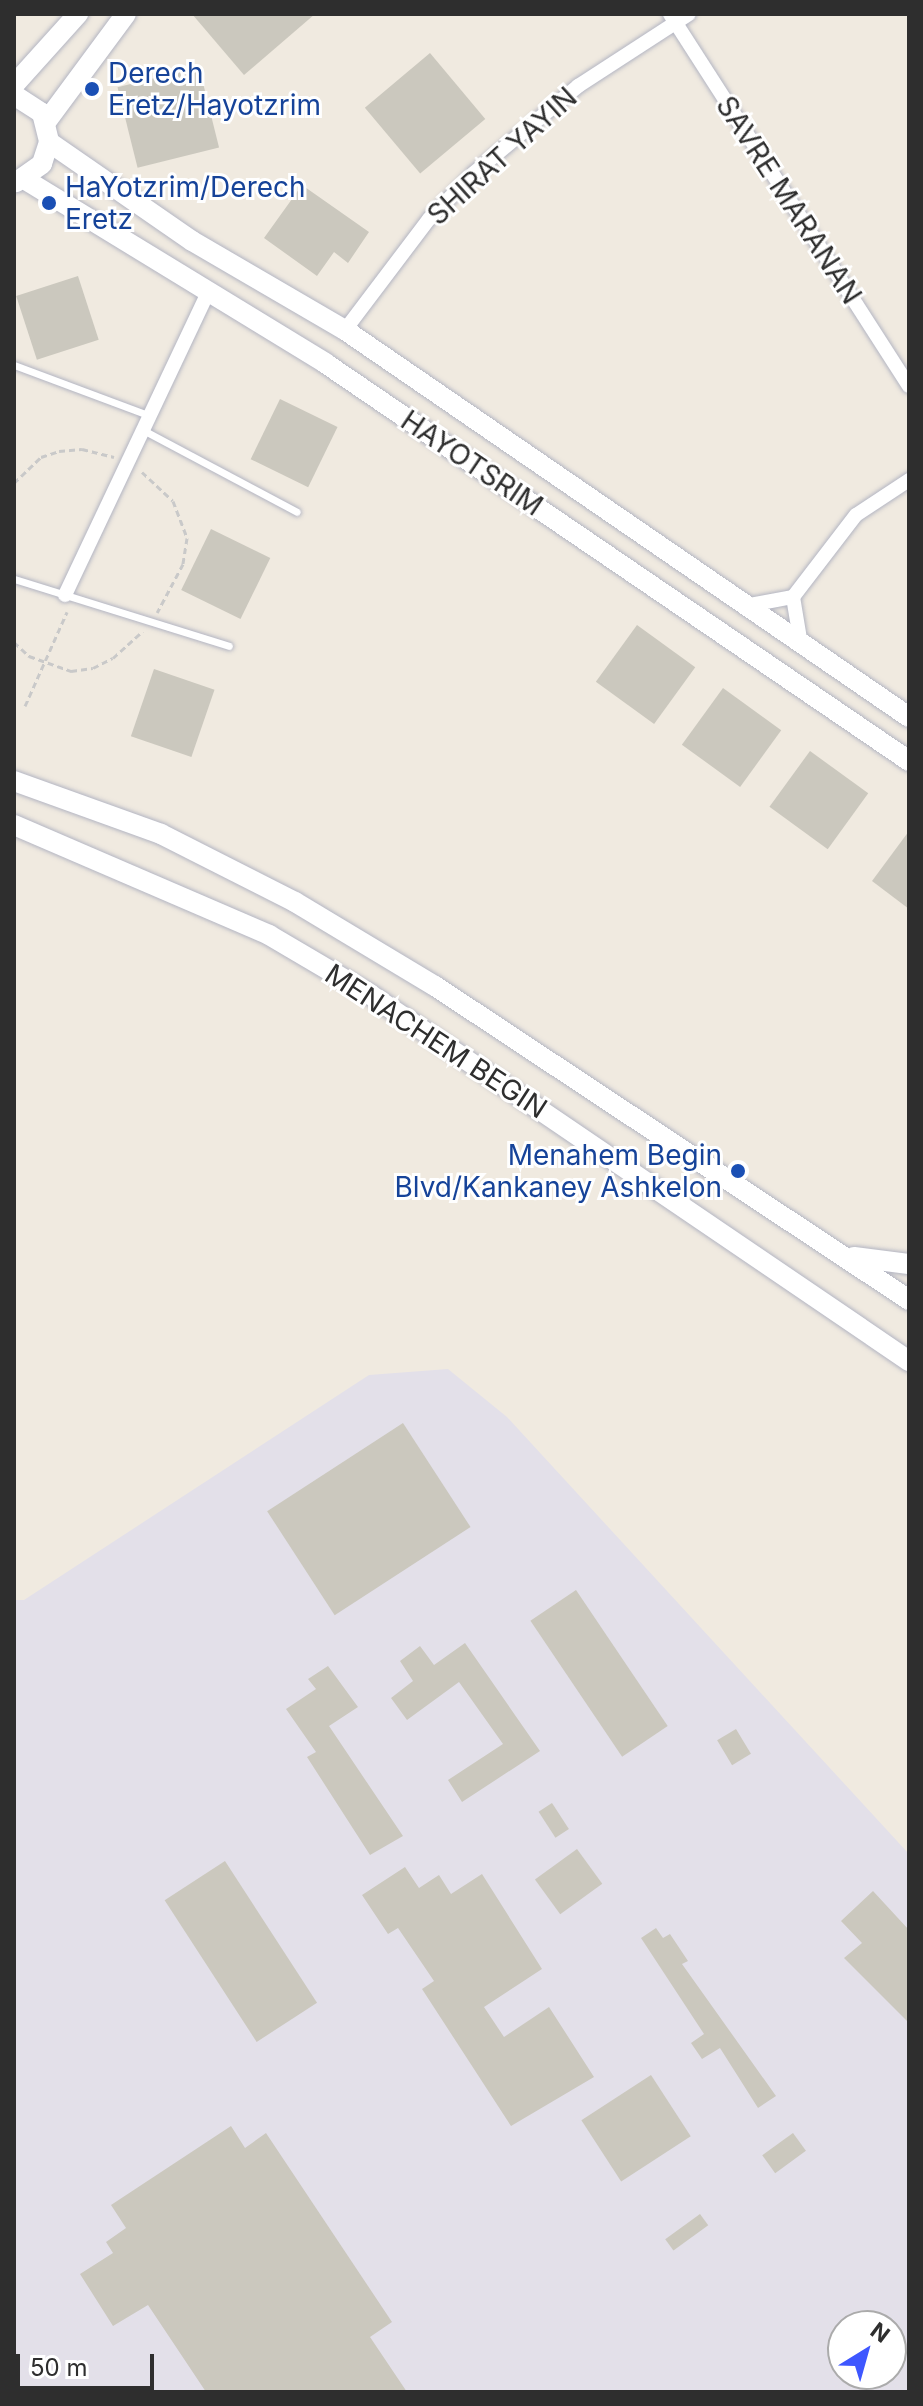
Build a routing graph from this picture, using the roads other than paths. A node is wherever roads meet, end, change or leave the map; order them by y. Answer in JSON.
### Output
{"nodes":[{"id":1,"x":78,"y":14,"type":"edge"},
{"id":2,"x":126,"y":14,"type":"edge"},
{"id":3,"x":689,"y":14,"type":"edge"},
{"id":4,"x":673,"y":18,"type":"edge"},
{"id":5,"x":14,"y":85,"type":"edge"},
{"id":6,"x":14,"y":95,"type":"edge"},
{"id":7,"x":48,"y":132,"type":"junction"},
{"id":8,"x":19,"y":181,"type":"edge"},
{"id":9,"x":209,"y":290,"type":"junction"},
{"id":10,"x":345,"y":330,"type":"junction"},
{"id":11,"x":14,"y":365,"type":"edge"},
{"id":12,"x":909,"y":386,"type":"edge"},
{"id":13,"x":145,"y":422,"type":"junction"},
{"id":14,"x":909,"y":480,"type":"edge"},
{"id":15,"x":297,"y":512,"type":"dead end"},
{"id":16,"x":14,"y":579,"type":"edge"},
{"id":17,"x":69,"y":596,"type":"junction"},
{"id":18,"x":793,"y":597,"type":"junction"},
{"id":19,"x":750,"y":605,"type":"junction"},
{"id":20,"x":800,"y":639,"type":"junction"},
{"id":21,"x":229,"y":646,"type":"dead end"},
{"id":22,"x":909,"y":717,"type":"edge"},
{"id":23,"x":909,"y":761,"type":"edge"},
{"id":24,"x":14,"y":781,"type":"edge"},
{"id":25,"x":14,"y":825,"type":"edge"},
{"id":26,"x":840,"y":1253,"type":"junction"},
{"id":27,"x":909,"y":1264,"type":"edge"},
{"id":28,"x":909,"y":1300,"type":"edge"},
{"id":29,"x":908,"y":1357,"type":"edge"}],
"edges":[{"from":1,"to":5,"type":"main road"},
{"from":2,"to":7,"type":"main road"},
{"from":3,"to":4,"type":"street","name":"SHIRAT YAYIN"},
{"from":4,"to":10,"type":"street","name":"SHIRAT YAYIN"},
{"from":4,"to":12,"type":"street","name":"SAVRE MARANAN"},
{"from":6,"to":7,"type":"main road","name":"HAYOTSRIM"},
{"from":7,"to":8,"type":"main road"},
{"from":7,"to":10,"type":"main road","name":"HAYOTSRIM"},
{"from":8,"to":9,"type":"main road","name":"HAYOTSRIM"},
{"from":9,"to":13,"type":"street"},
{"from":9,"to":23,"type":"main road","name":"HAYOTSRIM"},
{"from":10,"to":19,"type":"main road","name":"HAYOTSRIM"},
{"from":11,"to":13,"type":"lane"},
{"from":13,"to":15,"type":"lane"},
{"from":13,"to":17,"type":"street"},
{"from":14,"to":18,"type":"street"},
{"from":16,"to":17,"type":"lane"},
{"from":17,"to":21,"type":"lane"},
{"from":18,"to":19,"type":"street"},
{"from":18,"to":20,"type":"street"},
{"from":19,"to":20,"type":"main road","name":"HAYOTSRIM"},
{"from":20,"to":22,"type":"main road","name":"HAYOTSRIM"},
{"from":24,"to":26,"type":"main road","name":"MENACHEM BEGIN"},
{"from":25,"to":29,"type":"main road","name":"MENACHEM BEGIN"},
{"from":26,"to":27,"type":"main road"},
{"from":26,"to":28,"type":"main road","name":"MENACHEM BEGIN"}]}
